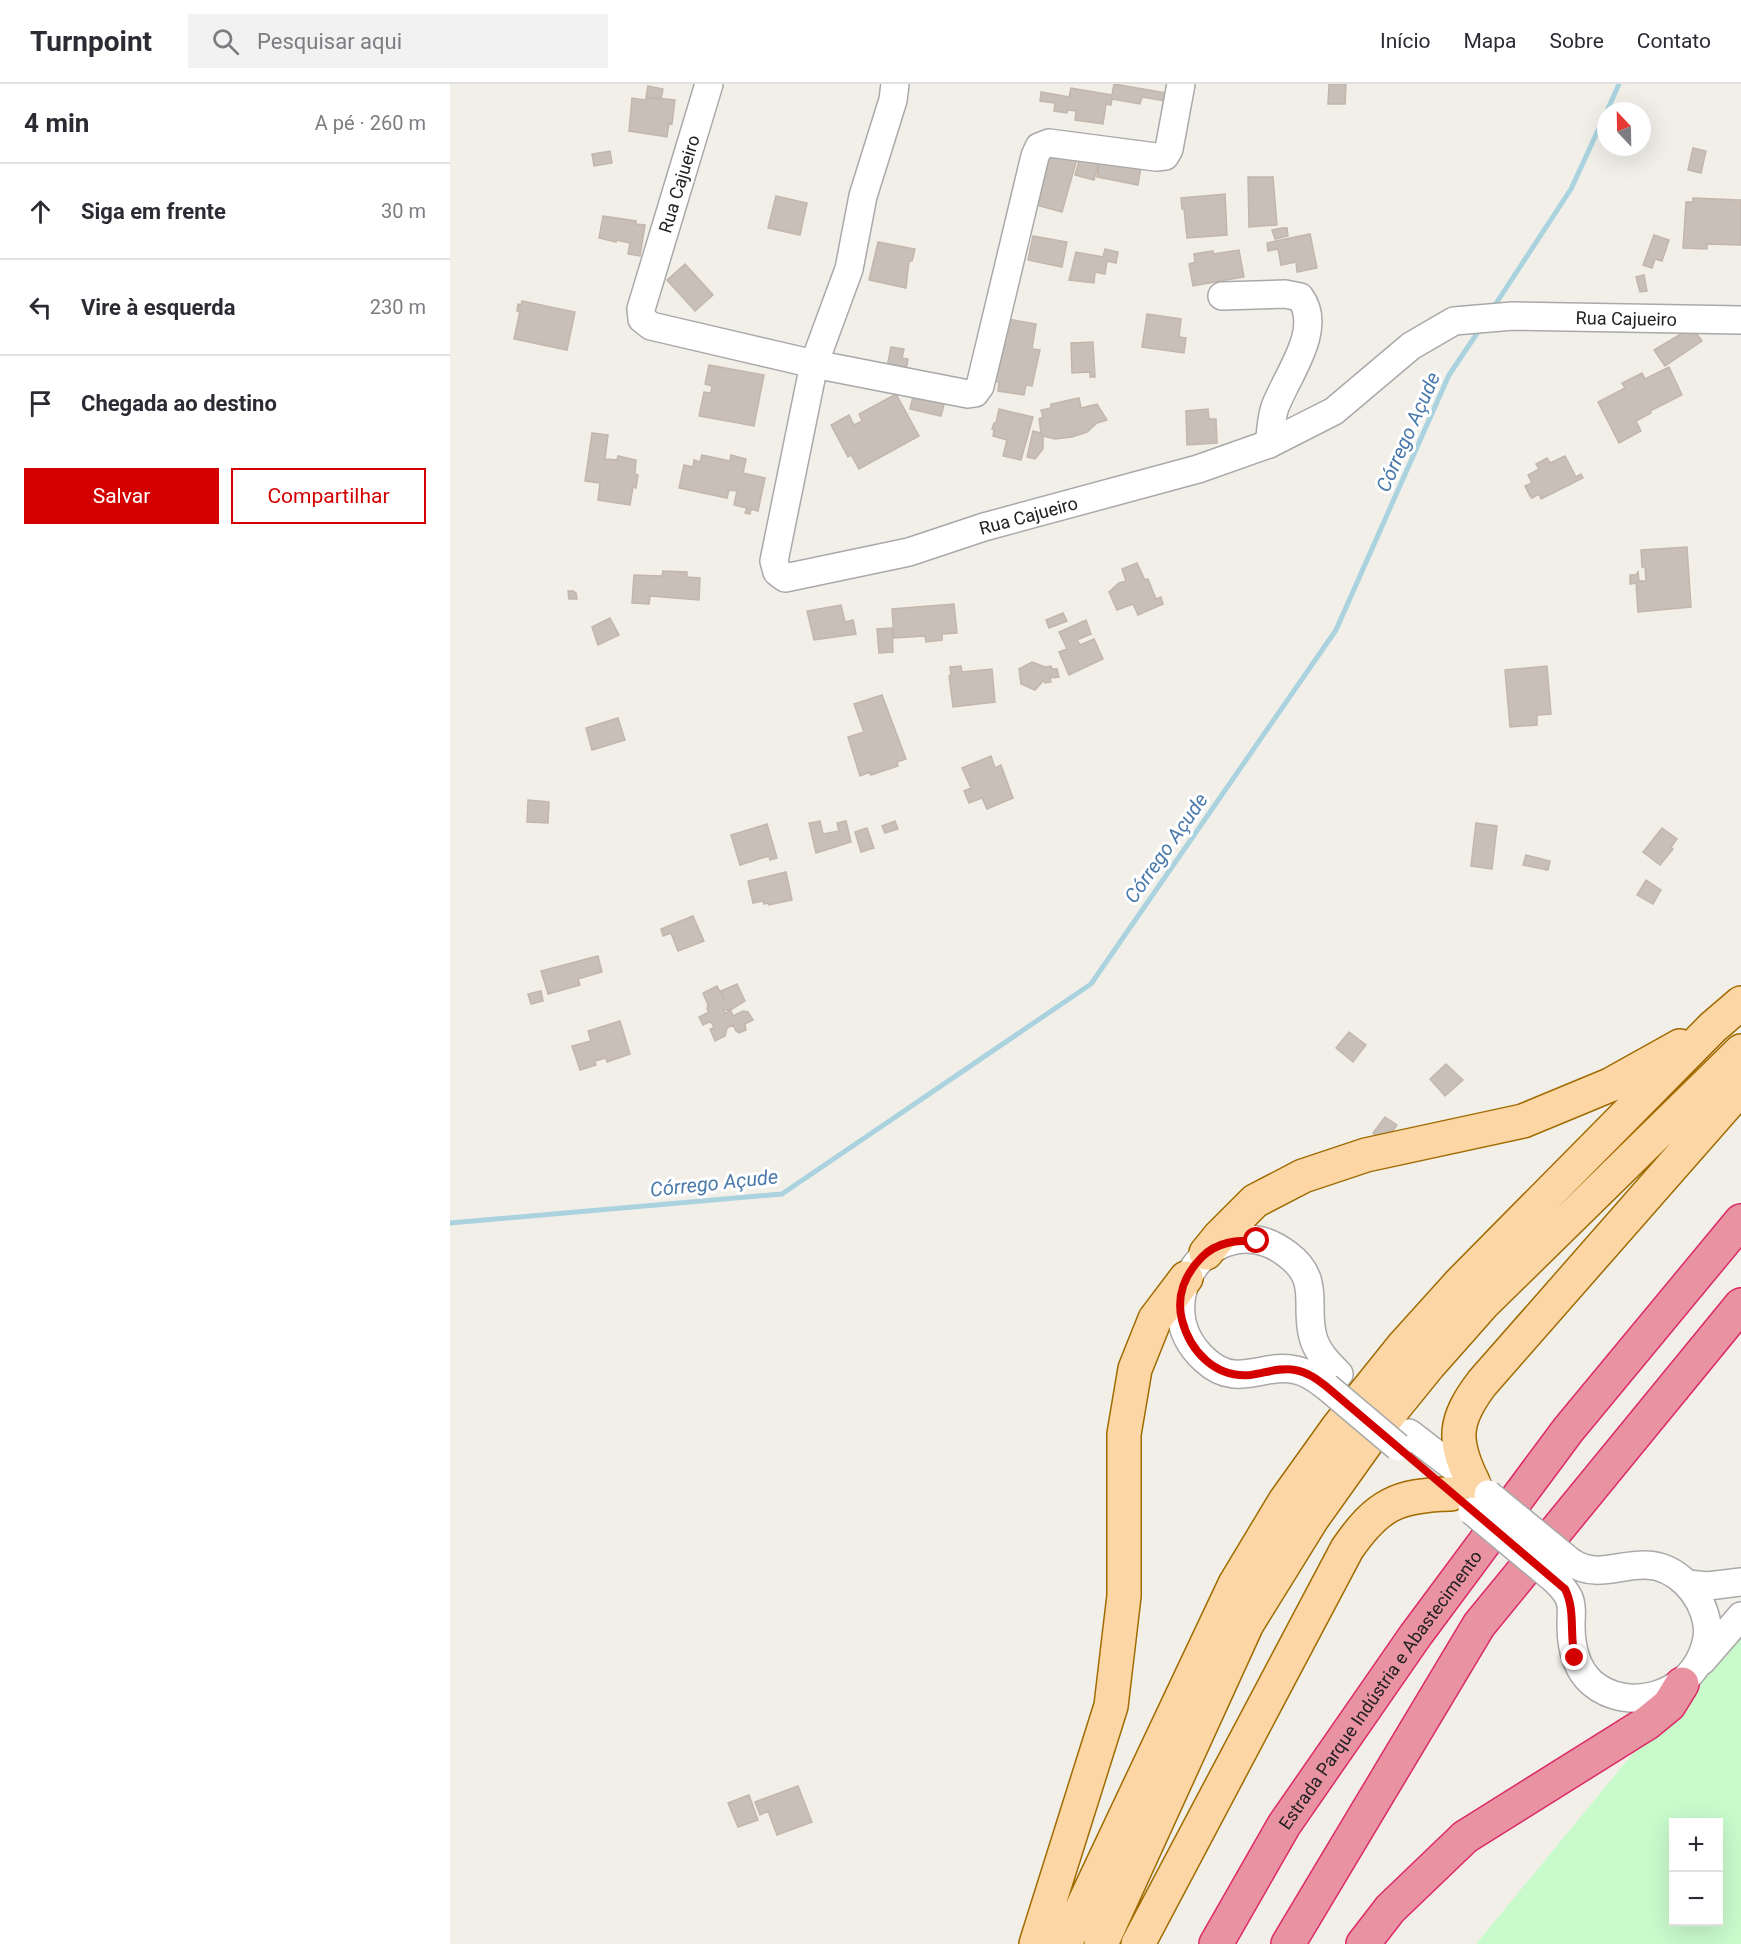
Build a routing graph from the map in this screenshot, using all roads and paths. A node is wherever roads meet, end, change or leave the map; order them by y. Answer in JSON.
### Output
{"nodes":[{"id":1,"x":709,"y":84,"type":"edge"},
{"id":2,"x":895,"y":84,"type":"edge"},
{"id":3,"x":1180,"y":84,"type":"edge"},
{"id":4,"x":1222,"y":296,"type":"dead end"},
{"id":5,"x":1741,"y":320,"type":"edge"},
{"id":6,"x":814,"y":364,"type":"junction"},
{"id":7,"x":1269,"y":444,"type":"junction"},
{"id":8,"x":1741,"y":1003,"type":"edge"},
{"id":9,"x":1713,"y":1027,"type":"junction"},
{"id":10,"x":1741,"y":1051,"type":"edge"},
{"id":11,"x":1741,"y":1088,"type":"edge"},
{"id":12,"x":1741,"y":1221,"type":"edge"},
{"id":13,"x":1206,"y":1253,"type":"junction"},
{"id":14,"x":1186,"y":1278,"type":"junction"},
{"id":15,"x":1741,"y":1305,"type":"edge"},
{"id":16,"x":1333,"y":1381,"type":"junction"},
{"id":17,"x":1471,"y":1495,"type":"junction"},
{"id":18,"x":1563,"y":1571,"type":"junction"},
{"id":19,"x":1741,"y":1582,"type":"edge"},
{"id":20,"x":1687,"y":1584,"type":"junction"},
{"id":21,"x":1741,"y":1616,"type":"edge"},
{"id":22,"x":1690,"y":1674,"type":"junction"},
{"id":23,"x":1036,"y":1944,"type":"edge"},
{"id":24,"x":1065,"y":1944,"type":"edge"},
{"id":25,"x":1101,"y":1944,"type":"edge"},
{"id":26,"x":1138,"y":1944,"type":"edge"},
{"id":27,"x":1216,"y":1944,"type":"edge"},
{"id":28,"x":1288,"y":1944,"type":"edge"},
{"id":29,"x":1363,"y":1944,"type":"edge"}],
"edges":[{"from":1,"to":6,"type":"street","name":"Rua Cajueiro"},
{"from":2,"to":6,"type":"street"},
{"from":3,"to":6,"type":"street","name":"Rua Cajueiro"},
{"from":4,"to":7,"type":"street"},
{"from":5,"to":7,"type":"street","name":"Rua Cajueiro"},
{"from":6,"to":7,"type":"street","name":"Rua Cajueiro"},
{"from":8,"to":9,"type":"main road"},
{"from":9,"to":13,"type":"main road"},
{"from":9,"to":24,"type":"main road"},
{"from":10,"to":25,"type":"main road"},
{"from":11,"to":17,"type":"main road"},
{"from":12,"to":27,"type":"highway","name":"Estrada Parque Indústria e Abastecimento"},
{"from":13,"to":14,"type":"street"},
{"from":13,"to":16,"type":"street"},
{"from":14,"to":16,"type":"street"},
{"from":14,"to":23,"type":"main road"},
{"from":15,"to":28,"type":"highway"},
{"from":16,"to":17,"type":"street"},
{"from":17,"to":18,"type":"street","bridge":true},
{"from":17,"to":26,"type":"main road"},
{"from":18,"to":20,"type":"street"},
{"from":18,"to":22,"type":"street"},
{"from":19,"to":20,"type":"street"},
{"from":20,"to":22,"type":"street"},
{"from":21,"to":22,"type":"street"},
{"from":22,"to":29,"type":"highway"}]}
